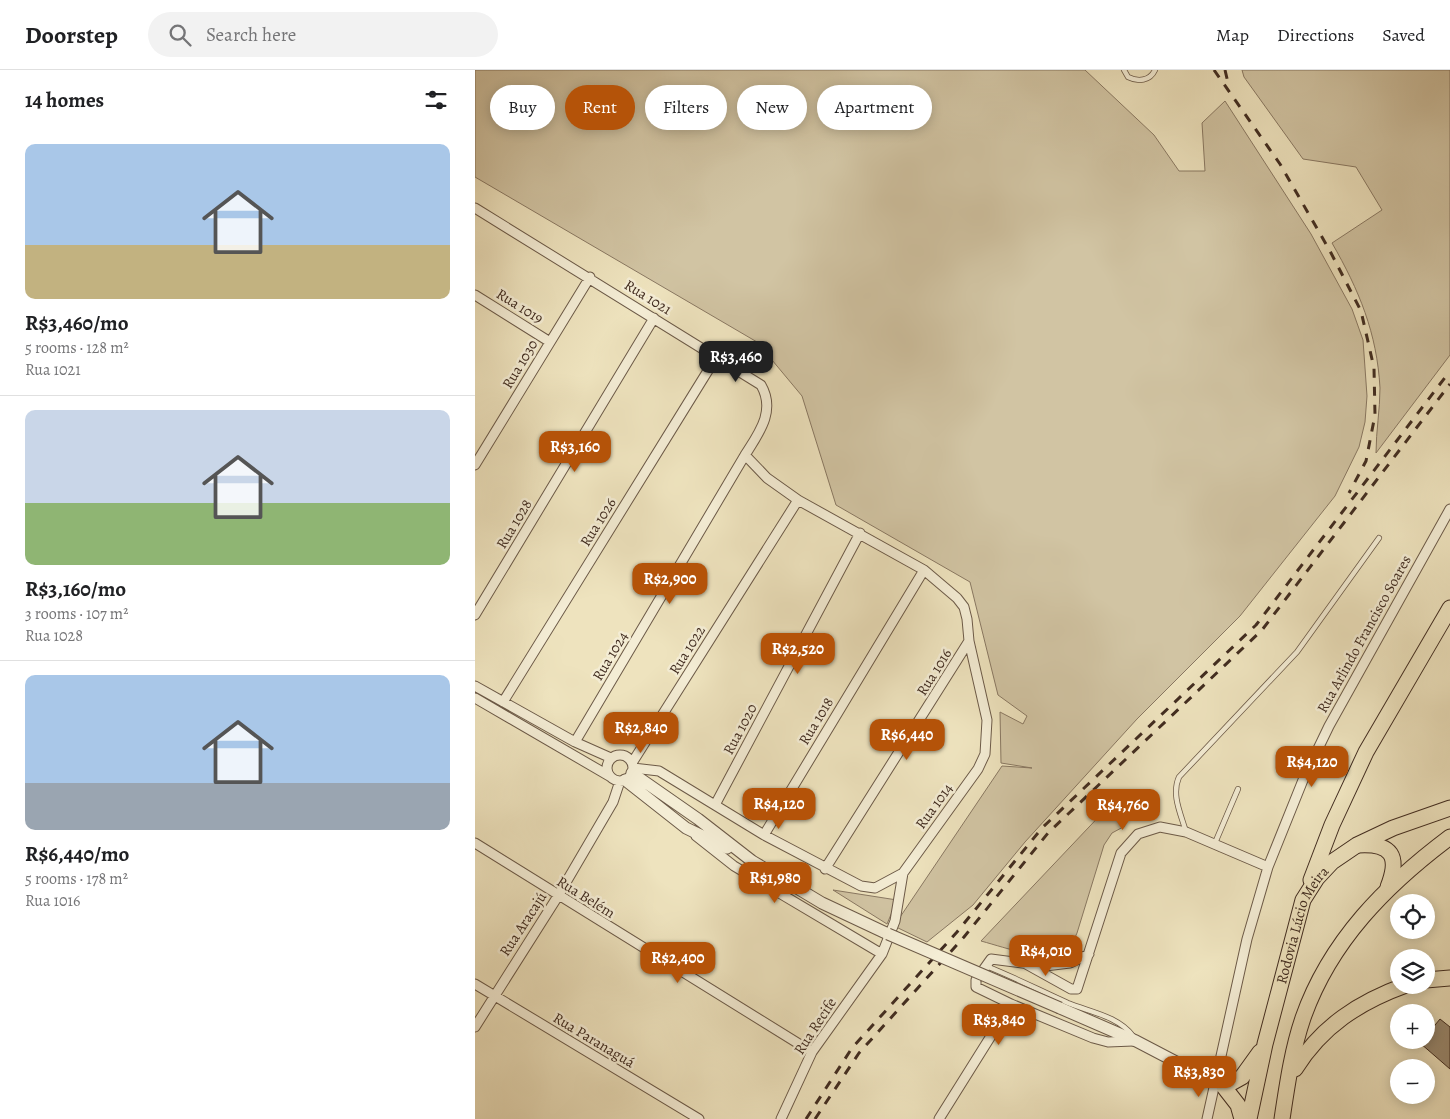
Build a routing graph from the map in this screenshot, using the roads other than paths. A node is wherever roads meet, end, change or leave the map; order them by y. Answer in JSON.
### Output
{"nodes":[{"id":1,"x":1124,"y":70,"type":"edge"},
{"id":2,"x":1155,"y":70,"type":"edge"},
{"id":3,"x":475,"y":208,"type":"edge"},
{"id":4,"x":590,"y":277,"type":"junction"},
{"id":5,"x":475,"y":295,"type":"edge"},
{"id":6,"x":654,"y":318,"type":"junction"},
{"id":7,"x":550,"y":342,"type":"junction"},
{"id":8,"x":717,"y":356,"type":"junction"},
{"id":9,"x":745,"y":455,"type":"junction"},
{"id":10,"x":475,"y":465,"type":"edge"},
{"id":11,"x":798,"y":500,"type":"junction"},
{"id":12,"x":1450,"y":509,"type":"edge"},
{"id":13,"x":860,"y":533,"type":"junction"},
{"id":14,"x":1379,"y":538,"type":"dead end"},
{"id":15,"x":923,"y":570,"type":"junction"},
{"id":16,"x":1450,"y":608,"type":"edge"},
{"id":17,"x":475,"y":615,"type":"edge"},
{"id":18,"x":969,"y":642,"type":"junction"},
{"id":19,"x":475,"y":686,"type":"edge"},
{"id":20,"x":475,"y":698,"type":"edge"},
{"id":21,"x":503,"y":702,"type":"junction"},
{"id":22,"x":575,"y":742,"type":"junction"},
{"id":23,"x":611,"y":758,"type":"junction"},
{"id":24,"x":628,"y":773,"type":"junction"},
{"id":25,"x":611,"y":777,"type":"junction"},
{"id":26,"x":1238,"y":789,"type":"dead end"},
{"id":27,"x":715,"y":805,"type":"junction"},
{"id":28,"x":1450,"y":808,"type":"edge"},
{"id":29,"x":686,"y":828,"type":"junction"},
{"id":30,"x":1186,"y":832,"type":"junction"},
{"id":31,"x":764,"y":835,"type":"junction"},
{"id":32,"x":1450,"y":837,"type":"edge"},
{"id":33,"x":475,"y":843,"type":"edge"},
{"id":34,"x":1215,"y":843,"type":"junction"},
{"id":35,"x":1357,"y":845,"type":"junction"},
{"id":36,"x":749,"y":859,"type":"junction"},
{"id":37,"x":1268,"y":867,"type":"junction"},
{"id":38,"x":825,"y":869,"type":"junction"},
{"id":39,"x":903,"y":873,"type":"junction"},
{"id":40,"x":1388,"y":887,"type":"junction"},
{"id":41,"x":558,"y":896,"type":"junction"},
{"id":42,"x":1303,"y":900,"type":"junction"},
{"id":43,"x":882,"y":954,"type":"junction"},
{"id":44,"x":1089,"y":954,"type":"junction"},
{"id":45,"x":1026,"y":964,"type":"junction"},
{"id":46,"x":986,"y":966,"type":"junction"},
{"id":47,"x":1450,"y":978,"type":"edge"},
{"id":48,"x":1435,"y":979,"type":"edge"},
{"id":49,"x":475,"y":984,"type":"edge"},
{"id":50,"x":1390,"y":991,"type":"edge"},
{"id":51,"x":493,"y":996,"type":"junction"},
{"id":52,"x":1011,"y":1004,"type":"junction"},
{"id":53,"x":475,"y":1027,"type":"edge"},
{"id":54,"x":1136,"y":1041,"type":"junction"},
{"id":55,"x":1265,"y":1044,"type":"junction"},
{"id":56,"x":812,"y":1052,"type":"junction"},
{"id":57,"x":1288,"y":1081,"type":"junction"},
{"id":58,"x":1219,"y":1084,"type":"junction"},
{"id":59,"x":699,"y":1119,"type":"edge"},
{"id":60,"x":781,"y":1119,"type":"edge"},
{"id":61,"x":939,"y":1119,"type":"edge"},
{"id":62,"x":1207,"y":1119,"type":"edge"},
{"id":63,"x":1242,"y":1119,"type":"edge"},
{"id":64,"x":1249,"y":1119,"type":"edge"},
{"id":65,"x":1282,"y":1119,"type":"edge"}],
"edges":[{"from":1,"to":2,"type":"lane"},
{"from":3,"to":4,"type":"street","name":"Rua 1021"},
{"from":4,"to":6,"type":"street","name":"Rua 1021"},
{"from":4,"to":7,"type":"street","name":"Rua 1030"},
{"from":5,"to":7,"type":"street","name":"Rua 1019"},
{"from":6,"to":8,"type":"street","name":"Rua 1021"},
{"from":6,"to":17,"type":"street","name":"Rua 1028"},
{"from":7,"to":10,"type":"street","name":"Rua 1030"},
{"from":8,"to":9,"type":"street","name":"Rua 1021"},
{"from":8,"to":21,"type":"street","name":"Rua 1026"},
{"from":9,"to":11,"type":"street"},
{"from":9,"to":22,"type":"street","name":"Rua 1024"},
{"from":11,"to":13,"type":"street"},
{"from":11,"to":24,"type":"street","name":"Rua 1022"},
{"from":12,"to":37,"type":"street","name":"Rua Arlindo Francisco Soares"},
{"from":13,"to":15,"type":"street"},
{"from":13,"to":27,"type":"street","name":"Rua 1020"},
{"from":14,"to":30,"type":"lane"},
{"from":15,"to":18,"type":"street","name":"Rua 1014"},
{"from":15,"to":31,"type":"street","name":"Rua 1018"},
{"from":16,"to":42,"type":"highway"},
{"from":18,"to":38,"type":"street","name":"Rua 1016"},
{"from":18,"to":39,"type":"street","name":"Rua 1014"},
{"from":19,"to":21,"type":"street"},
{"from":20,"to":25,"type":"street"},
{"from":21,"to":22,"type":"street"},
{"from":22,"to":23,"type":"street"},
{"from":23,"to":24,"type":"street"},
{"from":23,"to":25,"type":"street"},
{"from":24,"to":25,"type":"street"},
{"from":24,"to":27,"type":"street"},
{"from":24,"to":29,"type":"street"},
{"from":24,"to":36,"type":"street"},
{"from":24,"to":41,"type":"street","name":"Rua Aracajú"},
{"from":26,"to":34,"type":"lane"},
{"from":27,"to":31,"type":"street"},
{"from":28,"to":35,"type":"highway","name":"Rodovia Lúcio Meira"},
{"from":29,"to":36,"type":"street"},
{"from":29,"to":43,"type":"street"},
{"from":30,"to":34,"type":"street"},
{"from":30,"to":44,"type":"street"},
{"from":31,"to":38,"type":"street"},
{"from":32,"to":40,"type":"highway"},
{"from":33,"to":41,"type":"street","name":"Rua Belém"},
{"from":34,"to":37,"type":"street"},
{"from":35,"to":40,"type":"highway"},
{"from":35,"to":42,"type":"highway","name":"Rodovia Lúcio Meira"},
{"from":36,"to":54,"type":"street","bridge":true},
{"from":37,"to":58,"type":"street","name":"Rua Arlindo Francisco Soares"},
{"from":38,"to":39,"type":"street"},
{"from":39,"to":43,"type":"street","name":"Rua 1014"},
{"from":40,"to":57,"type":"highway"},
{"from":41,"to":51,"type":"street","name":"Rua Aracajú"},
{"from":41,"to":56,"type":"street","name":"Rua Belém"},
{"from":42,"to":55,"type":"highway","name":"Rodovia Lúcio Meira"},
{"from":43,"to":56,"type":"street","name":"Rua Recife"},
{"from":44,"to":45,"type":"street"},
{"from":44,"to":45,"type":"street"},
{"from":45,"to":46,"type":"street"},
{"from":46,"to":52,"type":"street"},
{"from":46,"to":54,"type":"lane"},
{"from":47,"to":48,"type":"highway"},
{"from":49,"to":51,"type":"street","name":"Rua Paranaguá"},
{"from":50,"to":57,"type":"highway"},
{"from":51,"to":53,"type":"street","name":"Rua Aracajú"},
{"from":51,"to":59,"type":"street","name":"Rua Paranaguá"},
{"from":52,"to":54,"type":"street"},
{"from":52,"to":61,"type":"street"},
{"from":54,"to":58,"type":"street"},
{"from":55,"to":58,"type":"highway"},
{"from":55,"to":64,"type":"highway","name":"Rodovia Lúcio Meira"},
{"from":56,"to":60,"type":"street","name":"Rua Recife"},
{"from":57,"to":65,"type":"highway"},
{"from":58,"to":62,"type":"street","name":"Rua Arlindo Francisco Soares"},
{"from":58,"to":63,"type":"highway"}]}
